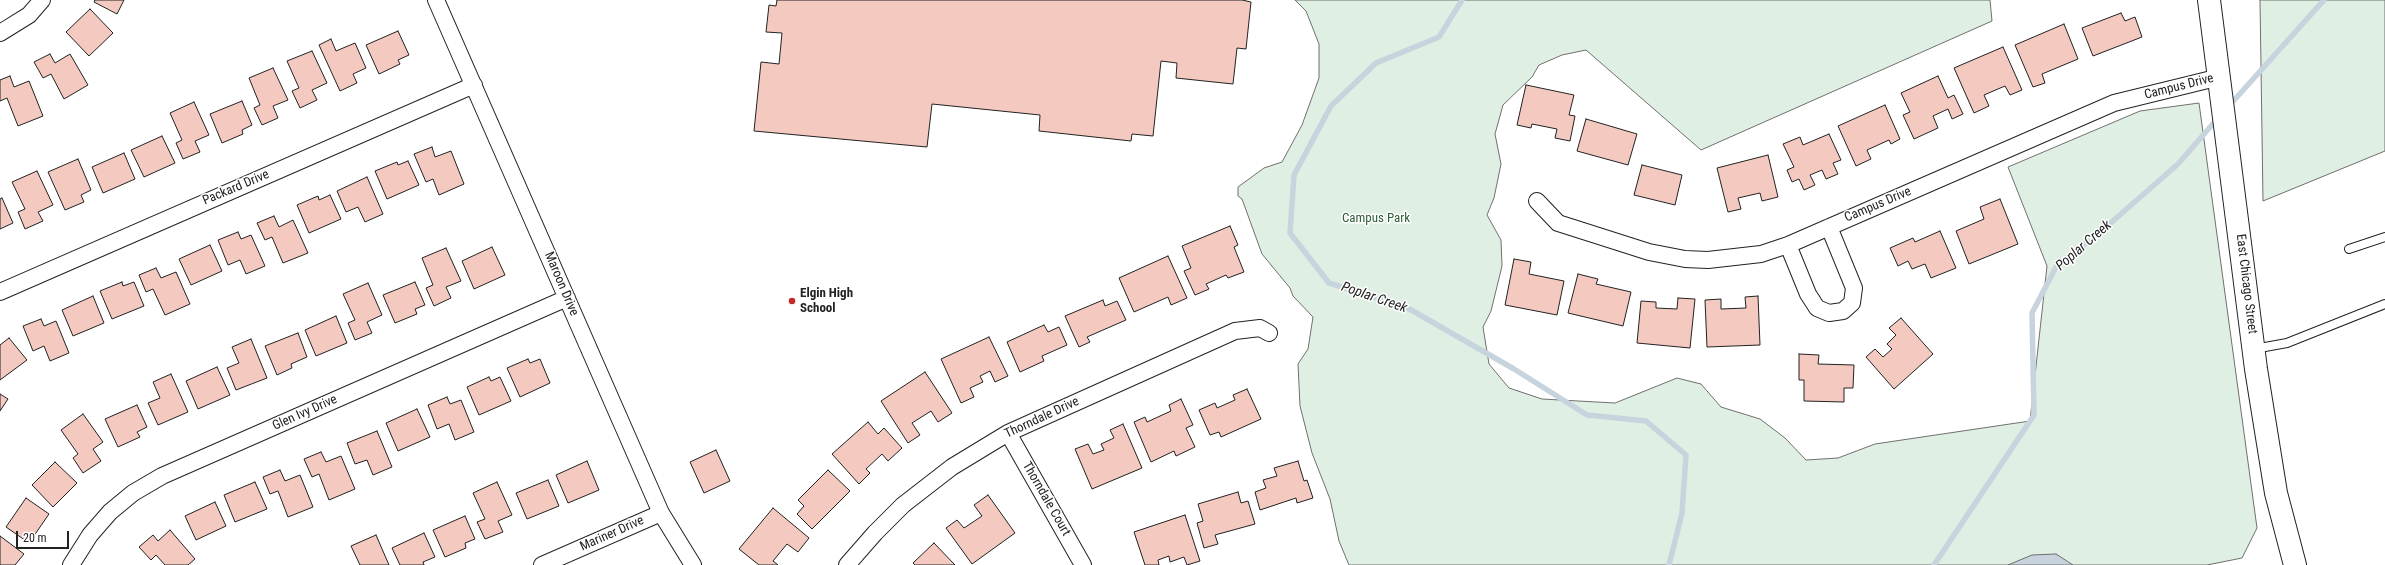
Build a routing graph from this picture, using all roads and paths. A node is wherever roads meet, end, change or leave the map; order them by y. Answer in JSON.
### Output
{"nodes":[{"id":1,"x":42,"y":0,"type":"edge"},
{"id":2,"x":436,"y":0,"type":"edge"},
{"id":3,"x":2209,"y":0,"type":"edge"},
{"id":4,"x":0,"y":33,"type":"edge"},
{"id":5,"x":2220,"y":77,"type":"junction"},
{"id":6,"x":474,"y":85,"type":"junction"},
{"id":7,"x":1537,"y":201,"type":"dead end"},
{"id":8,"x":1829,"y":227,"type":"junction"},
{"id":9,"x":2385,"y":237,"type":"edge"},
{"id":10,"x":1788,"y":245,"type":"junction"},
{"id":11,"x":2349,"y":249,"type":"dead end"},
{"id":12,"x":0,"y":292,"type":"edge"},
{"id":13,"x":567,"y":298,"type":"junction"},
{"id":14,"x":2385,"y":304,"type":"edge"},
{"id":15,"x":1269,"y":333,"type":"dead end"},
{"id":16,"x":2254,"y":349,"type":"junction"},
{"id":17,"x":1008,"y":433,"type":"junction"},
{"id":18,"x":661,"y":513,"type":"junction"},
{"id":19,"x":71,"y":565,"type":"edge"},
{"id":20,"x":542,"y":565,"type":"edge"},
{"id":21,"x":693,"y":565,"type":"edge"},
{"id":22,"x":847,"y":565,"type":"edge"},
{"id":23,"x":1083,"y":565,"type":"edge"},
{"id":24,"x":2295,"y":565,"type":"edge"}],
"edges":[{"from":1,"to":4,"type":"street"},
{"from":2,"to":6,"type":"street","name":"Maroon Drive"},
{"from":3,"to":5,"type":"main road","name":"East Chicago Street"},
{"from":5,"to":8,"type":"street","name":"Campus Drive"},
{"from":5,"to":16,"type":"main road","name":"East Chicago Street"},
{"from":6,"to":12,"type":"street","name":"Packard Drive"},
{"from":6,"to":13,"type":"street","name":"Maroon Drive"},
{"from":7,"to":10,"type":"street","name":"Campus Drive"},
{"from":8,"to":10,"type":"street","name":"Campus Drive"},
{"from":8,"to":10,"type":"street"},
{"from":9,"to":11,"type":"lane"},
{"from":13,"to":18,"type":"street","name":"Maroon Drive"},
{"from":13,"to":19,"type":"street","name":"Glen Ivy Drive"},
{"from":14,"to":16,"type":"lane"},
{"from":15,"to":17,"type":"street","name":"Thorndale Drive"},
{"from":16,"to":24,"type":"main road","name":"East Chicago Street"},
{"from":17,"to":22,"type":"street","name":"Thorndale Drive"},
{"from":17,"to":23,"type":"street","name":"Thorndale Court"},
{"from":18,"to":20,"type":"street","name":"Mariner Drive"},
{"from":18,"to":21,"type":"street","name":"Maroon Drive"}]}
